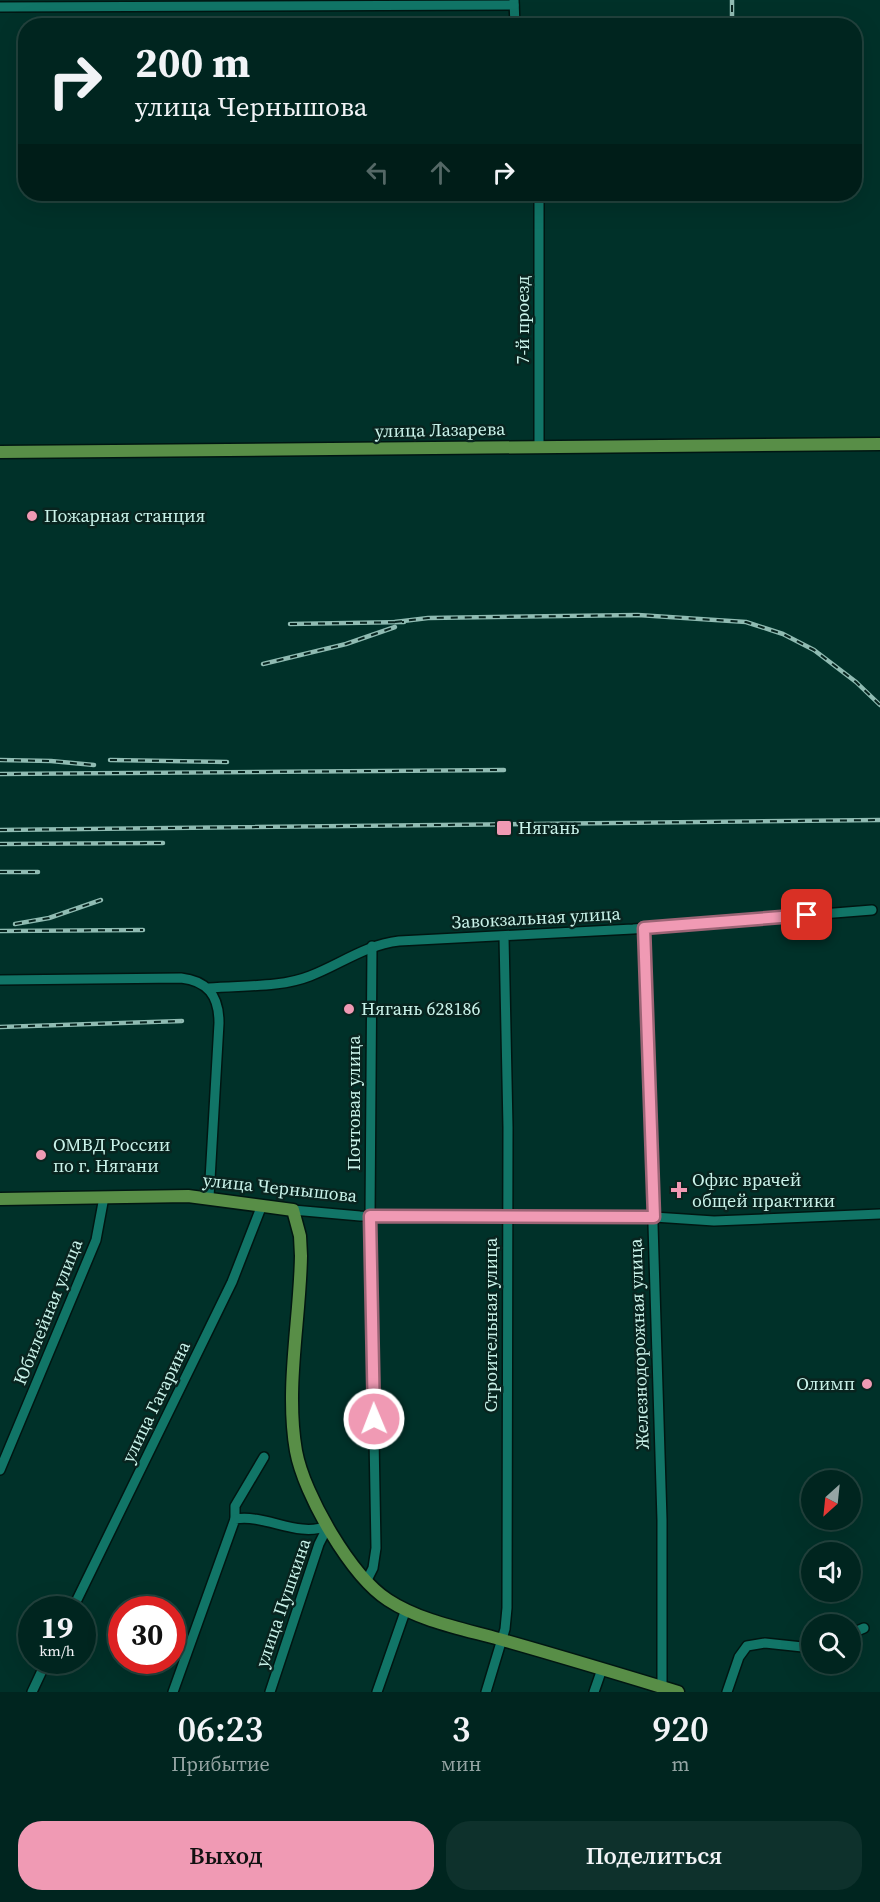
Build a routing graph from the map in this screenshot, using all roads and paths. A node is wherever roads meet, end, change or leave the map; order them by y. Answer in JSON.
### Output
{"nodes":[{"id":1,"x":514,"y":3,"type":"edge"},
{"id":2,"x":0,"y":7,"type":"edge"},
{"id":3,"x":515,"y":18,"type":"edge"},
{"id":4,"x":539,"y":201,"type":"edge"},
{"id":5,"x":880,"y":444,"type":"edge"},
{"id":6,"x":539,"y":447,"type":"junction"},
{"id":7,"x":0,"y":452,"type":"edge"},
{"id":8,"x":872,"y":910,"type":"dead end"},
{"id":9,"x":644,"y":928,"type":"junction"},
{"id":10,"x":504,"y":937,"type":"junction"},
{"id":11,"x":372,"y":946,"type":"junction"},
{"id":12,"x":0,"y":981,"type":"edge"},
{"id":13,"x":209,"y":988,"type":"junction"},
{"id":14,"x":104,"y":1197,"type":"junction"},
{"id":15,"x":209,"y":1197,"type":"junction"},
{"id":16,"x":0,"y":1199,"type":"edge"},
{"id":17,"x":262,"y":1205,"type":"junction"},
{"id":18,"x":293,"y":1210,"type":"junction"},
{"id":19,"x":880,"y":1214,"type":"edge"},
{"id":20,"x":370,"y":1216,"type":"junction"},
{"id":21,"x":654,"y":1217,"type":"junction"},
{"id":22,"x":507,"y":1218,"type":"junction"},
{"id":23,"x":264,"y":1457,"type":"dead end"},
{"id":24,"x":0,"y":1470,"type":"edge"},
{"id":25,"x":235,"y":1519,"type":"junction"},
{"id":26,"x":328,"y":1526,"type":"junction"},
{"id":27,"x":366,"y":1582,"type":"junction"},
{"id":28,"x":79,"y":1596,"type":"edge"},
{"id":29,"x":406,"y":1609,"type":"junction"},
{"id":30,"x":864,"y":1628,"type":"dead end"},
{"id":31,"x":861,"y":1629,"type":"edge"},
{"id":32,"x":502,"y":1640,"type":"junction"},
{"id":33,"x":801,"y":1647,"type":"edge"},
{"id":34,"x":602,"y":1669,"type":"junction"},
{"id":35,"x":40,"y":1674,"type":"edge"},
{"id":36,"x":662,"y":1687,"type":"junction"},
{"id":37,"x":32,"y":1692,"type":"edge"},
{"id":38,"x":173,"y":1692,"type":"edge"},
{"id":39,"x":270,"y":1692,"type":"edge"},
{"id":40,"x":377,"y":1692,"type":"edge"},
{"id":41,"x":486,"y":1692,"type":"edge"},
{"id":42,"x":594,"y":1692,"type":"edge"},
{"id":43,"x":678,"y":1692,"type":"edge"},
{"id":44,"x":727,"y":1692,"type":"edge"}],
"edges":[{"from":1,"to":2,"type":"street"},
{"from":1,"to":3,"type":"street"},
{"from":4,"to":6,"type":"street","name":"7-й проезд"},
{"from":5,"to":6,"type":"main road","name":"улица Лазарева"},
{"from":6,"to":7,"type":"main road","name":"улица Лазарева"},
{"from":8,"to":9,"type":"street","name":"Завокзальная улица"},
{"from":9,"to":10,"type":"street","name":"Завокзальная улица"},
{"from":9,"to":21,"type":"street","name":"Железнодорожная улица"},
{"from":10,"to":11,"type":"street","name":"Завокзальная улица"},
{"from":10,"to":22,"type":"street","name":"Строительная улица"},
{"from":11,"to":13,"type":"street","name":"Завокзальная улица"},
{"from":11,"to":20,"type":"street","name":"Почтовая улица"},
{"from":12,"to":13,"type":"street"},
{"from":13,"to":15,"type":"street"},
{"from":14,"to":15,"type":"main road","name":"улица Чернышова"},
{"from":14,"to":16,"type":"main road","name":"улица Чернышова"},
{"from":14,"to":24,"type":"street","name":"Юбилейная улица"},
{"from":15,"to":17,"type":"main road","name":"улица Чернышова"},
{"from":17,"to":18,"type":"main road","name":"улица Чернышова"},
{"from":17,"to":28,"type":"street","name":"улица Гагарина"},
{"from":18,"to":20,"type":"street","name":"улица Чернышова"},
{"from":18,"to":26,"type":"main road"},
{"from":19,"to":21,"type":"street","name":"улица Чернышова"},
{"from":20,"to":22,"type":"street","name":"улица Чернышова"},
{"from":20,"to":27,"type":"street","name":"Почтовая улица"},
{"from":21,"to":22,"type":"street","name":"улица Чернышова"},
{"from":21,"to":36,"type":"street","name":"Железнодорожная улица"},
{"from":22,"to":32,"type":"street","name":"Строительная улица"},
{"from":23,"to":25,"type":"street"},
{"from":25,"to":26,"type":"street"},
{"from":25,"to":38,"type":"street"},
{"from":26,"to":27,"type":"main road"},
{"from":26,"to":39,"type":"street","name":"улица Пушкина"},
{"from":27,"to":29,"type":"main road"},
{"from":29,"to":32,"type":"main road"},
{"from":29,"to":40,"type":"street"},
{"from":30,"to":31,"type":"street"},
{"from":32,"to":34,"type":"main road"},
{"from":32,"to":41,"type":"street","name":"Строительная улица"},
{"from":33,"to":44,"type":"street"},
{"from":34,"to":36,"type":"main road"},
{"from":34,"to":42,"type":"street"},
{"from":35,"to":37,"type":"street"},
{"from":36,"to":43,"type":"main road"}]}
